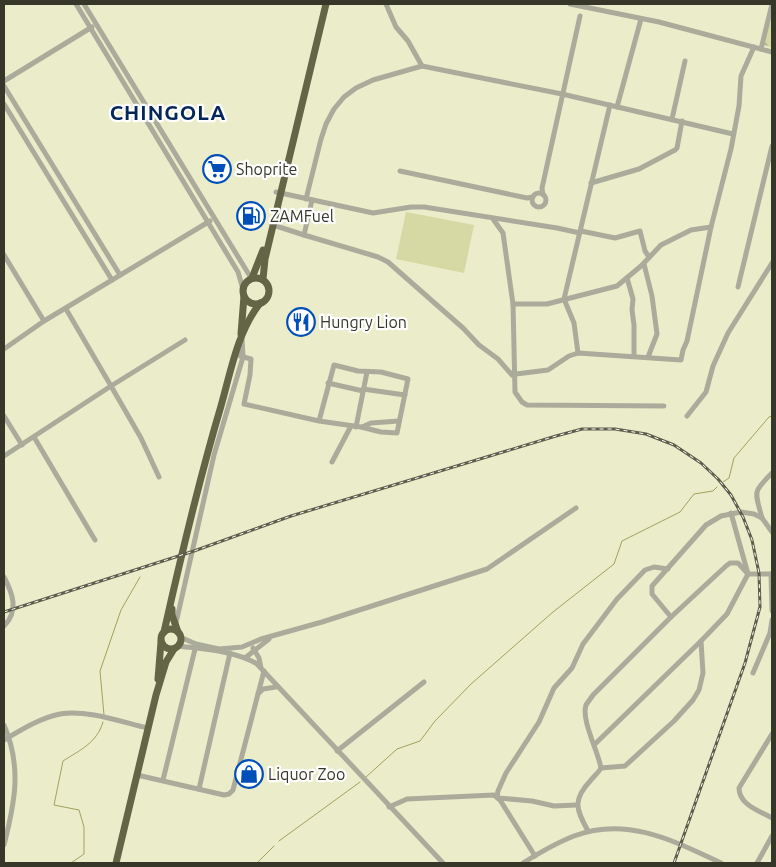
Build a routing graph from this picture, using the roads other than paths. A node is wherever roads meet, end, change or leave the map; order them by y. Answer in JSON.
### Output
{"nodes":[{"id":1,"x":76,"y":4,"type":"edge"},
{"id":2,"x":84,"y":4,"type":"edge"},
{"id":3,"x":321,"y":4,"type":"edge"},
{"id":4,"x":326,"y":4,"type":"edge"},
{"id":5,"x":386,"y":4,"type":"edge"},
{"id":6,"x":570,"y":4,"type":"edge"},
{"id":7,"x":772,"y":4,"type":"edge"},
{"id":8,"x":580,"y":16,"type":"dead end"},
{"id":9,"x":641,"y":19,"type":"junction"},
{"id":10,"x":97,"y":25,"type":"junction"},
{"id":11,"x":91,"y":28,"type":"junction"},
{"id":12,"x":754,"y":47,"type":"junction"},
{"id":13,"x":761,"y":49,"type":"junction"},
{"id":14,"x":772,"y":52,"type":"edge"},
{"id":15,"x":685,"y":62,"type":"dead end"},
{"id":16,"x":422,"y":66,"type":"junction"},
{"id":17,"x":4,"y":81,"type":"edge"},
{"id":18,"x":4,"y":86,"type":"edge"},
{"id":19,"x":135,"y":87,"type":"junction"},
{"id":20,"x":128,"y":91,"type":"junction"},
{"id":21,"x":562,"y":94,"type":"junction"},
{"id":22,"x":4,"y":104,"type":"edge"},
{"id":23,"x":610,"y":105,"type":"junction"},
{"id":24,"x":617,"y":107,"type":"junction"},
{"id":25,"x":672,"y":119,"type":"junction"},
{"id":26,"x":682,"y":121,"type":"junction"},
{"id":27,"x":733,"y":134,"type":"junction"},
{"id":28,"x":40,"y":145,"type":"junction"},
{"id":29,"x":772,"y":146,"type":"edge"},
{"id":30,"x":32,"y":150,"type":"junction"},
{"id":31,"x":400,"y":171,"type":"dead end"},
{"id":32,"x":591,"y":183,"type":"junction"},
{"id":33,"x":279,"y":192,"type":"junction"},
{"id":34,"x":535,"y":196,"type":"junction"},
{"id":35,"x":309,"y":200,"type":"junction"},
{"id":36,"x":81,"y":212,"type":"junction"},
{"id":37,"x":73,"y":217,"type":"junction"},
{"id":38,"x":215,"y":219,"type":"junction"},
{"id":39,"x":493,"y":219,"type":"junction"},
{"id":40,"x":208,"y":223,"type":"junction"},
{"id":41,"x":273,"y":225,"type":"junction"},
{"id":42,"x":711,"y":227,"type":"junction"},
{"id":43,"x":580,"y":232,"type":"junction"},
{"id":44,"x":304,"y":235,"type":"junction"},
{"id":45,"x":4,"y":256,"type":"edge"},
{"id":46,"x":649,"y":257,"type":"junction"},
{"id":47,"x":243,"y":263,"type":"junction"},
{"id":48,"x":259,"y":263,"type":"junction"},
{"id":49,"x":772,"y":263,"type":"edge"},
{"id":50,"x":644,"y":264,"type":"junction"},
{"id":51,"x":120,"y":275,"type":"junction"},
{"id":52,"x":252,"y":278,"type":"junction"},
{"id":53,"x":627,"y":278,"type":"junction"},
{"id":54,"x":263,"y":279,"type":"junction"},
{"id":55,"x":112,"y":280,"type":"junction"},
{"id":56,"x":738,"y":287,"type":"dead end"},
{"id":57,"x":243,"y":292,"type":"junction"},
{"id":58,"x":564,"y":300,"type":"junction"},
{"id":59,"x":260,"y":303,"type":"junction"},
{"id":60,"x":513,"y":304,"type":"junction"},
{"id":61,"x":66,"y":309,"type":"junction"},
{"id":62,"x":44,"y":322,"type":"junction"},
{"id":63,"x":241,"y":336,"type":"junction"},
{"id":64,"x":185,"y":340,"type":"dead end"},
{"id":65,"x":238,"y":347,"type":"junction"},
{"id":66,"x":4,"y":349,"type":"edge"},
{"id":67,"x":578,"y":353,"type":"junction"},
{"id":68,"x":634,"y":356,"type":"junction"},
{"id":69,"x":243,"y":357,"type":"junction"},
{"id":70,"x":648,"y":357,"type":"junction"},
{"id":71,"x":367,"y":372,"type":"junction"},
{"id":72,"x":514,"y":375,"type":"junction"},
{"id":73,"x":328,"y":382,"type":"junction"},
{"id":74,"x":111,"y":386,"type":"junction"},
{"id":75,"x":363,"y":390,"type":"junction"},
{"id":76,"x":405,"y":396,"type":"junction"},
{"id":77,"x":664,"y":406,"type":"dead end"},
{"id":78,"x":4,"y":416,"type":"edge"},
{"id":79,"x":687,"y":416,"type":"dead end"},
{"id":80,"x":319,"y":420,"type":"junction"},
{"id":81,"x":399,"y":421,"type":"junction"},
{"id":82,"x":356,"y":427,"type":"junction"},
{"id":83,"x":34,"y":437,"type":"junction"},
{"id":84,"x":22,"y":445,"type":"junction"},
{"id":85,"x":4,"y":456,"type":"edge"},
{"id":86,"x":332,"y":462,"type":"dead end"},
{"id":87,"x":772,"y":473,"type":"edge"},
{"id":88,"x":159,"y":476,"type":"dead end"},
{"id":89,"x":576,"y":508,"type":"dead end"},
{"id":90,"x":731,"y":513,"type":"junction"},
{"id":91,"x":762,"y":518,"type":"junction"},
{"id":92,"x":772,"y":532,"type":"edge"},
{"id":93,"x":95,"y":540,"type":"dead end"},
{"id":94,"x":668,"y":569,"type":"junction"},
{"id":95,"x":748,"y":574,"type":"junction"},
{"id":96,"x":772,"y":574,"type":"edge"},
{"id":97,"x":4,"y":577,"type":"edge"},
{"id":98,"x":172,"y":596,"type":"junction"},
{"id":99,"x":772,"y":611,"type":"edge"},
{"id":100,"x":671,"y":617,"type":"junction"},
{"id":101,"x":772,"y":620,"type":"edge"},
{"id":102,"x":4,"y":626,"type":"edge"},
{"id":103,"x":164,"y":632,"type":"junction"},
{"id":104,"x":178,"y":632,"type":"junction"},
{"id":105,"x":272,"y":637,"type":"junction"},
{"id":106,"x":701,"y":641,"type":"junction"},
{"id":107,"x":161,"y":642,"type":"junction"},
{"id":108,"x":249,"y":645,"type":"junction"},
{"id":109,"x":196,"y":646,"type":"junction"},
{"id":110,"x":176,"y":647,"type":"junction"},
{"id":111,"x":230,"y":651,"type":"junction"},
{"id":112,"x":256,"y":653,"type":"junction"},
{"id":113,"x":245,"y":658,"type":"junction"},
{"id":114,"x":263,"y":670,"type":"junction"},
{"id":115,"x":753,"y":674,"type":"dead end"},
{"id":116,"x":424,"y":682,"type":"dead end"},
{"id":117,"x":276,"y":687,"type":"junction"},
{"id":118,"x":258,"y":694,"type":"junction"},
{"id":119,"x":156,"y":695,"type":"junction"},
{"id":120,"x":4,"y":724,"type":"edge"},
{"id":121,"x":147,"y":728,"type":"junction"},
{"id":122,"x":772,"y":734,"type":"edge"},
{"id":123,"x":6,"y":739,"type":"edge"},
{"id":124,"x":595,"y":744,"type":"junction"},
{"id":125,"x":337,"y":751,"type":"junction"},
{"id":126,"x":601,"y":768,"type":"junction"},
{"id":127,"x":137,"y":775,"type":"junction"},
{"id":128,"x":163,"y":780,"type":"junction"},
{"id":129,"x":199,"y":789,"type":"junction"},
{"id":130,"x":497,"y":797,"type":"junction"},
{"id":131,"x":577,"y":805,"type":"junction"},
{"id":132,"x":389,"y":807,"type":"junction"},
{"id":133,"x":772,"y":818,"type":"edge"},
{"id":134,"x":588,"y":831,"type":"junction"},
{"id":135,"x":772,"y":836,"type":"edge"},
{"id":136,"x":4,"y":845,"type":"edge"},
{"id":137,"x":535,"y":856,"type":"junction"},
{"id":138,"x":116,"y":863,"type":"edge"},
{"id":139,"x":443,"y":863,"type":"edge"},
{"id":140,"x":523,"y":863,"type":"edge"},
{"id":141,"x":722,"y":863,"type":"edge"},
{"id":142,"x":757,"y":863,"type":"edge"}],
"edges":[{"from":1,"to":11,"type":"street"},
{"from":2,"to":10,"type":"street"},
{"from":3,"to":33,"type":"highway"},
{"from":4,"to":33,"type":"highway"},
{"from":5,"to":16,"type":"street"},
{"from":6,"to":9,"type":"street"},
{"from":7,"to":13,"type":"street"},
{"from":8,"to":21,"type":"street"},
{"from":9,"to":12,"type":"street"},
{"from":9,"to":24,"type":"street"},
{"from":10,"to":11,"type":"street"},
{"from":10,"to":19,"type":"street"},
{"from":11,"to":17,"type":"street"},
{"from":11,"to":20,"type":"street"},
{"from":12,"to":13,"type":"street"},
{"from":12,"to":27,"type":"street"},
{"from":13,"to":14,"type":"street"},
{"from":15,"to":25,"type":"street"},
{"from":16,"to":21,"type":"street"},
{"from":16,"to":35,"type":"street"},
{"from":18,"to":28,"type":"street"},
{"from":19,"to":20,"type":"street"},
{"from":19,"to":38,"type":"street"},
{"from":20,"to":40,"type":"street"},
{"from":21,"to":23,"type":"street"},
{"from":21,"to":34,"type":"street"},
{"from":22,"to":30,"type":"street"},
{"from":23,"to":24,"type":"street"},
{"from":23,"to":32,"type":"street"},
{"from":24,"to":25,"type":"street"},
{"from":25,"to":26,"type":"street"},
{"from":26,"to":27,"type":"street"},
{"from":26,"to":32,"type":"street"},
{"from":27,"to":42,"type":"street"},
{"from":28,"to":30,"type":"street"},
{"from":28,"to":36,"type":"street"},
{"from":29,"to":56,"type":"street"},
{"from":30,"to":37,"type":"street"},
{"from":31,"to":34,"type":"street"},
{"from":32,"to":43,"type":"street"},
{"from":33,"to":35,"type":"street"},
{"from":33,"to":41,"type":"highway"},
{"from":33,"to":48,"type":"highway"},
{"from":34,"to":34,"type":"street"},
{"from":35,"to":39,"type":"street"},
{"from":35,"to":44,"type":"street"},
{"from":36,"to":37,"type":"street"},
{"from":36,"to":51,"type":"street"},
{"from":37,"to":55,"type":"street"},
{"from":38,"to":40,"type":"street"},
{"from":38,"to":47,"type":"street"},
{"from":39,"to":43,"type":"street"},
{"from":39,"to":60,"type":"street"},
{"from":40,"to":51,"type":"street"},
{"from":40,"to":57,"type":"street"},
{"from":41,"to":44,"type":"street"},
{"from":41,"to":54,"type":"highway"},
{"from":42,"to":46,"type":"street"},
{"from":42,"to":70,"type":"street"},
{"from":43,"to":46,"type":"street"},
{"from":43,"to":58,"type":"street"},
{"from":44,"to":72,"type":"street"},
{"from":45,"to":62,"type":"street"},
{"from":46,"to":50,"type":"street"},
{"from":47,"to":48,"type":"street"},
{"from":47,"to":52,"type":"street"},
{"from":48,"to":52,"type":"highway"},
{"from":49,"to":79,"type":"street"},
{"from":50,"to":53,"type":"street"},
{"from":50,"to":70,"type":"street"},
{"from":51,"to":55,"type":"street"},
{"from":52,"to":54,"type":"highway"},
{"from":52,"to":57,"type":"highway"},
{"from":53,"to":58,"type":"street"},
{"from":53,"to":68,"type":"street"},
{"from":54,"to":59,"type":"highway"},
{"from":55,"to":61,"type":"street"},
{"from":57,"to":59,"type":"highway"},
{"from":57,"to":63,"type":"highway"},
{"from":58,"to":60,"type":"street"},
{"from":58,"to":67,"type":"street"},
{"from":59,"to":63,"type":"highway"},
{"from":60,"to":72,"type":"street"},
{"from":61,"to":62,"type":"street"},
{"from":61,"to":74,"type":"street"},
{"from":62,"to":66,"type":"street"},
{"from":63,"to":65,"type":"highway"},
{"from":63,"to":69,"type":"street"},
{"from":64,"to":74,"type":"street"},
{"from":65,"to":69,"type":"street"},
{"from":65,"to":98,"type":"highway"},
{"from":67,"to":68,"type":"street"},
{"from":67,"to":72,"type":"street"},
{"from":68,"to":70,"type":"street"},
{"from":69,"to":80,"type":"street"},
{"from":69,"to":104,"type":"street"},
{"from":71,"to":73,"type":"street"},
{"from":71,"to":75,"type":"street"},
{"from":71,"to":76,"type":"street"},
{"from":72,"to":77,"type":"street"},
{"from":73,"to":75,"type":"street"},
{"from":73,"to":80,"type":"street"},
{"from":74,"to":83,"type":"street"},
{"from":74,"to":88,"type":"street"},
{"from":75,"to":76,"type":"street"},
{"from":75,"to":82,"type":"street"},
{"from":76,"to":81,"type":"street"},
{"from":78,"to":84,"type":"street"},
{"from":80,"to":82,"type":"street"},
{"from":81,"to":82,"type":"street"},
{"from":81,"to":82,"type":"street"},
{"from":82,"to":86,"type":"street"},
{"from":83,"to":84,"type":"street"},
{"from":83,"to":93,"type":"street"},
{"from":84,"to":85,"type":"street"},
{"from":87,"to":91,"type":"street"},
{"from":89,"to":105,"type":"street"},
{"from":90,"to":91,"type":"street"},
{"from":90,"to":94,"type":"street"},
{"from":90,"to":95,"type":"street"},
{"from":91,"to":92,"type":"street"},
{"from":94,"to":100,"type":"street"},
{"from":94,"to":130,"type":"street"},
{"from":95,"to":96,"type":"street"},
{"from":95,"to":100,"type":"street"},
{"from":95,"to":106,"type":"street"},
{"from":96,"to":99,"type":"street"},
{"from":97,"to":102,"type":"street"},
{"from":98,"to":103,"type":"highway"},
{"from":98,"to":104,"type":"highway"},
{"from":100,"to":124,"type":"street"},
{"from":101,"to":115,"type":"street"},
{"from":103,"to":104,"type":"highway"},
{"from":103,"to":107,"type":"highway"},
{"from":104,"to":109,"type":"street"},
{"from":104,"to":110,"type":"highway"},
{"from":105,"to":108,"type":"street"},
{"from":105,"to":112,"type":"street"},
{"from":106,"to":124,"type":"street"},
{"from":106,"to":126,"type":"street"},
{"from":107,"to":110,"type":"highway"},
{"from":107,"to":119,"type":"highway"},
{"from":108,"to":111,"type":"street"},
{"from":108,"to":112,"type":"street"},
{"from":109,"to":110,"type":"street"},
{"from":109,"to":111,"type":"street"},
{"from":109,"to":128,"type":"street"},
{"from":110,"to":119,"type":"highway"},
{"from":111,"to":113,"type":"street"},
{"from":111,"to":129,"type":"street"},
{"from":112,"to":113,"type":"street"},
{"from":112,"to":114,"type":"street"},
{"from":113,"to":114,"type":"street"},
{"from":114,"to":117,"type":"street"},
{"from":114,"to":118,"type":"street"},
{"from":116,"to":125,"type":"street"},
{"from":117,"to":118,"type":"street"},
{"from":117,"to":125,"type":"street"},
{"from":118,"to":129,"type":"street"},
{"from":119,"to":121,"type":"highway"},
{"from":120,"to":123,"type":"street"},
{"from":121,"to":123,"type":"street"},
{"from":121,"to":127,"type":"highway"},
{"from":122,"to":133,"type":"street"},
{"from":123,"to":136,"type":"street"},
{"from":124,"to":126,"type":"street"},
{"from":125,"to":132,"type":"street"},
{"from":126,"to":131,"type":"street"},
{"from":127,"to":128,"type":"street"},
{"from":127,"to":138,"type":"highway"},
{"from":128,"to":129,"type":"street"},
{"from":130,"to":131,"type":"street"},
{"from":130,"to":132,"type":"street"},
{"from":130,"to":137,"type":"street"},
{"from":131,"to":134,"type":"street"},
{"from":132,"to":139,"type":"street"},
{"from":134,"to":137,"type":"street"},
{"from":134,"to":141,"type":"street"},
{"from":135,"to":142,"type":"street"},
{"from":137,"to":140,"type":"street"}]}
